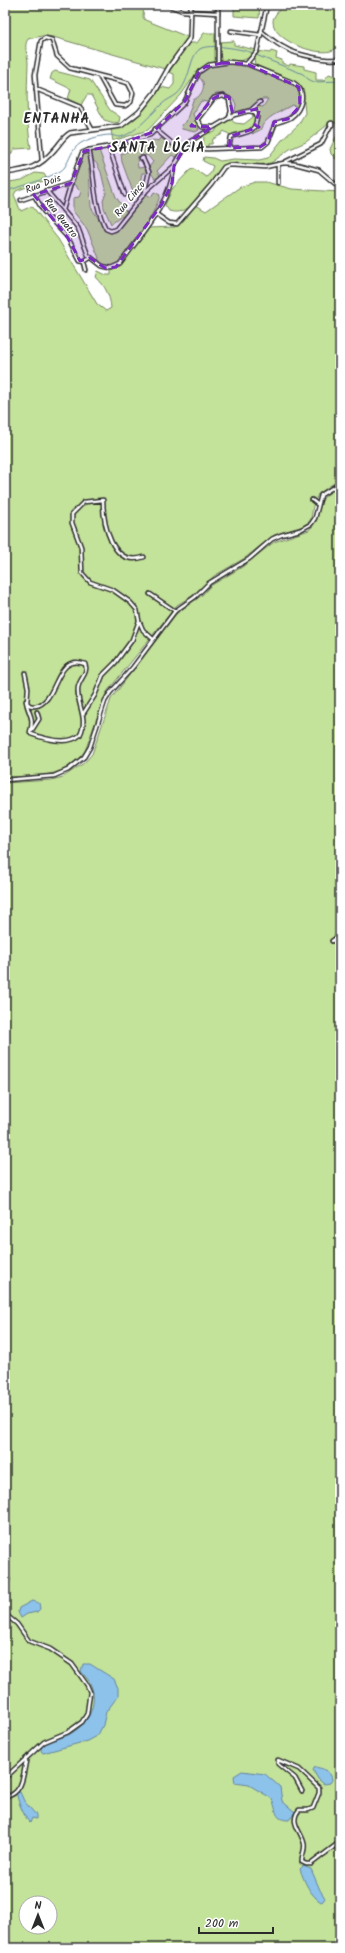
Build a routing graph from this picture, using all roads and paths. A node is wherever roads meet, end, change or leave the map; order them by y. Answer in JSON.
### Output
{"nodes":[{"id":1,"x":167,"y":5,"type":"edge"},
{"id":2,"x":191,"y":5,"type":"edge"},
{"id":3,"x":218,"y":5,"type":"edge"},
{"id":4,"x":267,"y":5,"type":"edge"},
{"id":5,"x":191,"y":12,"type":"junction"},
{"id":6,"x":218,"y":13,"type":"junction"},
{"id":7,"x":231,"y":31,"type":"dead end"},
{"id":8,"x":261,"y":31,"type":"junction"},
{"id":9,"x":261,"y":35,"type":"junction"},
{"id":10,"x":340,"y":58,"type":"edge"},
{"id":11,"x":220,"y":63,"type":"junction"},
{"id":12,"x":247,"y":64,"type":"junction"},
{"id":13,"x":99,"y":76,"type":"junction"},
{"id":14,"x":36,"y":89,"type":"junction"},
{"id":15,"x":260,"y":102,"type":"dead end"},
{"id":16,"x":231,"y":109,"type":"junction"},
{"id":17,"x":251,"y":110,"type":"junction"},
{"id":18,"x":238,"y":114,"type":"junction"},
{"id":19,"x":228,"y":118,"type":"junction"},
{"id":20,"x":331,"y":125,"type":"dead end"},
{"id":21,"x":212,"y":127,"type":"junction"},
{"id":22,"x":92,"y":129,"type":"junction"},
{"id":23,"x":156,"y":129,"type":"junction"},
{"id":24,"x":109,"y":147,"type":"junction"},
{"id":25,"x":184,"y":148,"type":"junction"},
{"id":26,"x":229,"y":148,"type":"junction"},
{"id":27,"x":89,"y":150,"type":"junction"},
{"id":28,"x":142,"y":159,"type":"dead end"},
{"id":29,"x":293,"y":159,"type":"junction"},
{"id":30,"x":42,"y":161,"type":"junction"},
{"id":31,"x":282,"y":163,"type":"junction"},
{"id":32,"x":293,"y":163,"type":"junction"},
{"id":33,"x":278,"y":164,"type":"junction"},
{"id":34,"x":174,"y":166,"type":"junction"},
{"id":35,"x":5,"y":173,"type":"edge"},
{"id":36,"x":71,"y":183,"type":"junction"},
{"id":37,"x":278,"y":183,"type":"dead end"},
{"id":38,"x":340,"y":188,"type":"edge"},
{"id":39,"x":46,"y":190,"type":"junction"},
{"id":40,"x":145,"y":193,"type":"junction"},
{"id":41,"x":34,"y":195,"type":"junction"},
{"id":42,"x":125,"y":195,"type":"dead end"},
{"id":43,"x":21,"y":200,"type":"dead end"},
{"id":44,"x":63,"y":210,"type":"junction"},
{"id":45,"x":156,"y":214,"type":"junction"},
{"id":46,"x":90,"y":258,"type":"junction"},
{"id":47,"x":84,"y":262,"type":"junction"},
{"id":48,"x":86,"y":270,"type":"dead end"},
{"id":49,"x":340,"y":483,"type":"edge"},
{"id":50,"x":312,"y":500,"type":"dead end"},
{"id":51,"x":317,"y":504,"type":"junction"},
{"id":52,"x":144,"y":557,"type":"dead end"},
{"id":53,"x":150,"y":594,"type":"dead end"},
{"id":54,"x":175,"y":611,"type":"junction"},
{"id":55,"x":139,"y":621,"type":"junction"},
{"id":56,"x":153,"y":639,"type":"junction"},
{"id":57,"x":25,"y":673,"type":"dead end"},
{"id":58,"x":26,"y":701,"type":"junction"},
{"id":59,"x":37,"y":712,"type":"dead end"},
{"id":60,"x":83,"y":714,"type":"junction"},
{"id":61,"x":30,"y":732,"type":"junction"},
{"id":62,"x":5,"y":780,"type":"edge"},
{"id":63,"x":340,"y":935,"type":"edge"},
{"id":64,"x":332,"y":941,"type":"dead end"},
{"id":65,"x":5,"y":1614,"type":"edge"},
{"id":66,"x":26,"y":1760,"type":"junction"},
{"id":67,"x":5,"y":1778,"type":"edge"},
{"id":68,"x":302,"y":1791,"type":"dead end"},
{"id":69,"x":5,"y":1797,"type":"edge"},
{"id":70,"x":340,"y":1842,"type":"edge"}],
"edges":[{"from":1,"to":5,"type":"street"},
{"from":2,"to":5,"type":"street"},
{"from":3,"to":6,"type":"street"},
{"from":4,"to":8,"type":"street"},
{"from":5,"to":6,"type":"street"},
{"from":5,"to":22,"type":"street"},
{"from":6,"to":11,"type":"street"},
{"from":7,"to":9,"type":"street"},
{"from":8,"to":9,"type":"street"},
{"from":8,"to":10,"type":"street"},
{"from":9,"to":12,"type":"street"},
{"from":11,"to":12,"type":"street"},
{"from":11,"to":23,"type":"street"},
{"from":12,"to":26,"type":"street"},
{"from":13,"to":13,"type":"street"},
{"from":13,"to":14,"type":"street"},
{"from":14,"to":22,"type":"street"},
{"from":14,"to":30,"type":"street"},
{"from":15,"to":17,"type":"street"},
{"from":16,"to":18,"type":"street"},
{"from":16,"to":19,"type":"street"},
{"from":16,"to":21,"type":"street"},
{"from":17,"to":18,"type":"street"},
{"from":17,"to":26,"type":"street"},
{"from":18,"to":19,"type":"street"},
{"from":19,"to":21,"type":"street"},
{"from":20,"to":29,"type":"street"},
{"from":21,"to":25,"type":"street"},
{"from":22,"to":30,"type":"street"},
{"from":23,"to":24,"type":"street"},
{"from":23,"to":25,"type":"street"},
{"from":24,"to":27,"type":"street"},
{"from":24,"to":42,"type":"street"},
{"from":25,"to":26,"type":"street"},
{"from":25,"to":34,"type":"street"},
{"from":27,"to":36,"type":"street"},
{"from":27,"to":40,"type":"street","name":"Rua Cinco"},
{"from":28,"to":40,"type":"street"},
{"from":29,"to":31,"type":"street"},
{"from":29,"to":32,"type":"street"},
{"from":30,"to":35,"type":"street"},
{"from":31,"to":32,"type":"street"},
{"from":31,"to":33,"type":"street"},
{"from":32,"to":38,"type":"street"},
{"from":33,"to":37,"type":"street"},
{"from":33,"to":45,"type":"street"},
{"from":34,"to":40,"type":"street","name":"Rua Cinco"},
{"from":34,"to":45,"type":"street"},
{"from":36,"to":39,"type":"street","name":"Rua Dois"},
{"from":36,"to":44,"type":"street"},
{"from":39,"to":41,"type":"street","name":"Rua Dois"},
{"from":39,"to":44,"type":"street"},
{"from":41,"to":43,"type":"street","name":"Rua Dois"},
{"from":41,"to":47,"type":"street","name":"Rua Quatro"},
{"from":44,"to":46,"type":"street"},
{"from":45,"to":46,"type":"street"},
{"from":46,"to":47,"type":"street"},
{"from":47,"to":48,"type":"street"},
{"from":49,"to":51,"type":"street"},
{"from":50,"to":51,"type":"street"},
{"from":51,"to":54,"type":"street"},
{"from":52,"to":55,"type":"street"},
{"from":53,"to":54,"type":"street"},
{"from":54,"to":56,"type":"street"},
{"from":55,"to":56,"type":"street"},
{"from":55,"to":60,"type":"street"},
{"from":56,"to":62,"type":"street"},
{"from":57,"to":58,"type":"street"},
{"from":58,"to":60,"type":"street"},
{"from":58,"to":61,"type":"street"},
{"from":59,"to":61,"type":"street"},
{"from":60,"to":61,"type":"street"},
{"from":63,"to":64,"type":"street"},
{"from":65,"to":66,"type":"street"},
{"from":66,"to":67,"type":"street"},
{"from":66,"to":69,"type":"street"},
{"from":68,"to":70,"type":"street"}]}
